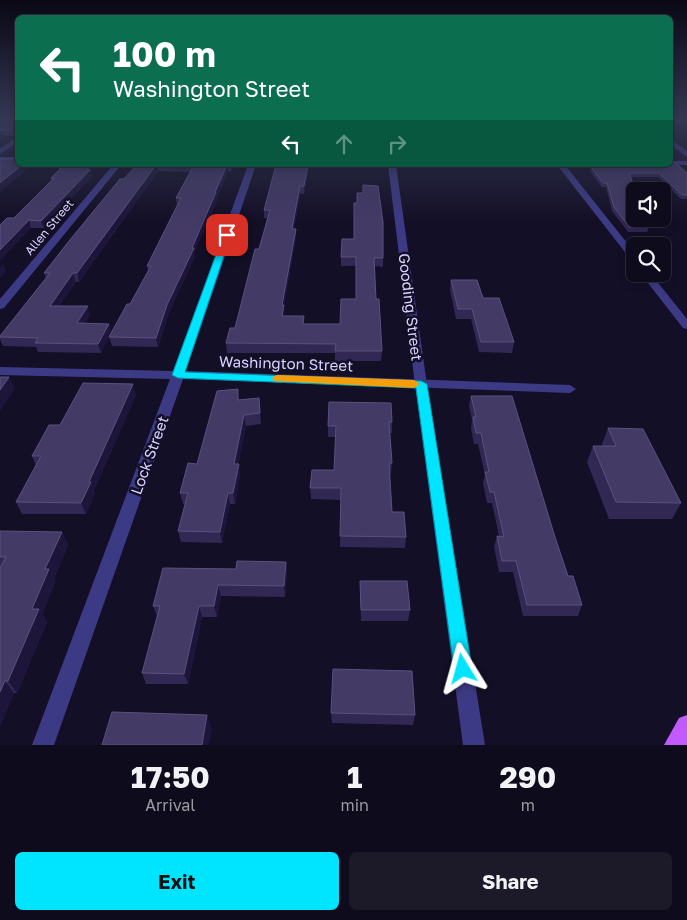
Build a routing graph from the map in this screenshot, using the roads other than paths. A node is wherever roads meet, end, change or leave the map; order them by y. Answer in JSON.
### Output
{"nodes":[{"id":1,"x":0,"y":159,"type":"edge"},
{"id":2,"x":15,"y":159,"type":"edge"},
{"id":3,"x":673,"y":163,"type":"edge"},
{"id":4,"x":687,"y":163,"type":"edge"},
{"id":5,"x":116,"y":167,"type":"edge"},
{"id":6,"x":251,"y":167,"type":"edge"},
{"id":7,"x":392,"y":167,"type":"edge"},
{"id":8,"x":563,"y":167,"type":"edge"},
{"id":9,"x":626,"y":248,"type":"edge"},
{"id":10,"x":652,"y":282,"type":"edge"},
{"id":11,"x":0,"y":306,"type":"edge"},
{"id":12,"x":687,"y":326,"type":"edge"},
{"id":13,"x":0,"y":371,"type":"edge"},
{"id":14,"x":178,"y":375,"type":"junction"},
{"id":15,"x":421,"y":384,"type":"junction"},
{"id":16,"x":570,"y":389,"type":"dead end"},
{"id":17,"x":687,"y":726,"type":"edge"},
{"id":18,"x":42,"y":745,"type":"edge"},
{"id":19,"x":474,"y":745,"type":"edge"},
{"id":20,"x":675,"y":745,"type":"edge"}],
"edges":[{"from":1,"to":2,"type":"street"},
{"from":3,"to":4,"type":"street"},
{"from":5,"to":11,"type":"street","name":"Allen Street"},
{"from":6,"to":14,"type":"street","name":"Lock Street"},
{"from":7,"to":15,"type":"street","name":"Gooding Street"},
{"from":8,"to":9,"type":"street"},
{"from":10,"to":12,"type":"street"},
{"from":13,"to":14,"type":"street","name":"Washington Street"},
{"from":14,"to":15,"type":"street","name":"Washington Street"},
{"from":14,"to":18,"type":"street","name":"Lock Street"},
{"from":15,"to":16,"type":"street","name":"Washington Street"},
{"from":15,"to":19,"type":"street","name":"Gooding Street"},
{"from":17,"to":20,"type":"main road"}]}
